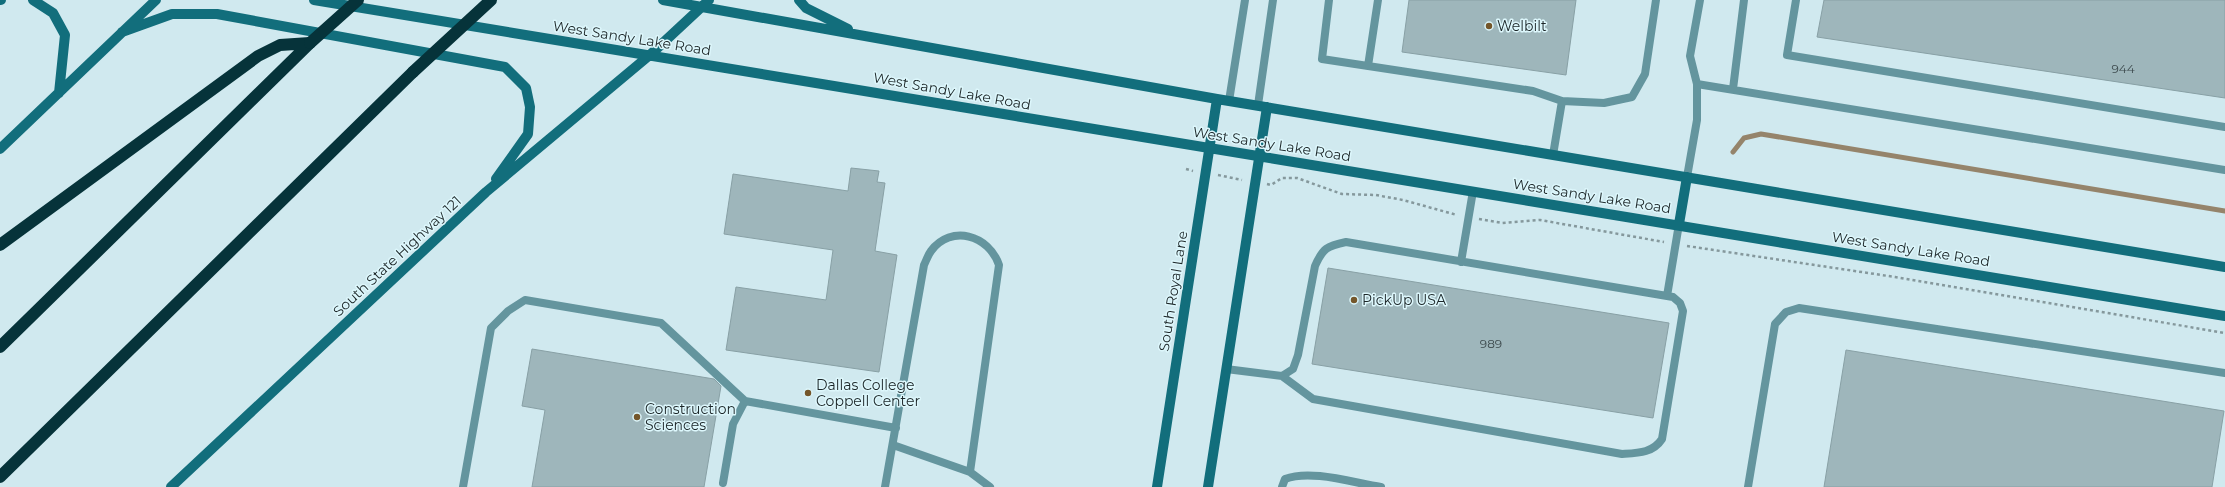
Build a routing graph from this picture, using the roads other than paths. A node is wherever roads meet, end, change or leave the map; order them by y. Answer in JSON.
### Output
{"nodes":[{"id":1,"x":33,"y":0,"type":"edge"},
{"id":2,"x":156,"y":0,"type":"edge"},
{"id":3,"x":314,"y":0,"type":"edge"},
{"id":4,"x":358,"y":0,"type":"edge"},
{"id":5,"x":491,"y":0,"type":"edge"},
{"id":6,"x":663,"y":0,"type":"edge"},
{"id":7,"x":799,"y":0,"type":"edge"},
{"id":8,"x":1245,"y":0,"type":"edge"},
{"id":9,"x":1273,"y":0,"type":"edge"},
{"id":10,"x":1329,"y":0,"type":"edge"},
{"id":11,"x":1378,"y":0,"type":"edge"},
{"id":12,"x":1656,"y":0,"type":"edge"},
{"id":13,"x":1700,"y":0,"type":"edge"},
{"id":14,"x":1744,"y":0,"type":"edge"},
{"id":15,"x":1796,"y":0,"type":"edge"},
{"id":16,"x":706,"y":3,"type":"edge"},
{"id":17,"x":122,"y":32,"type":"junction"},
{"id":18,"x":858,"y":34,"type":"junction"},
{"id":19,"x":310,"y":43,"type":"junction"},
{"id":20,"x":651,"y":54,"type":"junction"},
{"id":21,"x":1368,"y":66,"type":"junction"},
{"id":22,"x":1697,"y":84,"type":"junction"},
{"id":23,"x":1733,"y":89,"type":"junction"},
{"id":24,"x":59,"y":93,"type":"junction"},
{"id":25,"x":1217,"y":99,"type":"junction"},
{"id":26,"x":1229,"y":101,"type":"junction"},
{"id":27,"x":1562,"y":101,"type":"junction"},
{"id":28,"x":1262,"y":106,"type":"junction"},
{"id":29,"x":2225,"y":128,"type":"edge"},
{"id":30,"x":1209,"y":148,"type":"junction"},
{"id":31,"x":0,"y":149,"type":"edge"},
{"id":32,"x":1552,"y":155,"type":"junction"},
{"id":33,"x":1259,"y":156,"type":"junction"},
{"id":34,"x":2225,"y":170,"type":"edge"},
{"id":35,"x":1687,"y":177,"type":"junction"},
{"id":36,"x":1473,"y":191,"type":"junction"},
{"id":37,"x":486,"y":192,"type":"junction"},
{"id":38,"x":1679,"y":224,"type":"junction"},
{"id":39,"x":0,"y":245,"type":"edge"},
{"id":40,"x":1461,"y":262,"type":"junction"},
{"id":41,"x":2225,"y":267,"type":"edge"},
{"id":42,"x":1667,"y":296,"type":"junction"},
{"id":43,"x":2225,"y":316,"type":"edge"},
{"id":44,"x":0,"y":347,"type":"edge"},
{"id":45,"x":1226,"y":369,"type":"junction"},
{"id":46,"x":2225,"y":373,"type":"edge"},
{"id":47,"x":1282,"y":376,"type":"junction"},
{"id":48,"x":745,"y":401,"type":"junction"},
{"id":49,"x":896,"y":428,"type":"junction"},
{"id":50,"x":893,"y":445,"type":"junction"},
{"id":51,"x":970,"y":472,"type":"junction"},
{"id":52,"x":0,"y":477,"type":"edge"},
{"id":53,"x":723,"y":483,"type":"dead end"},
{"id":54,"x":171,"y":487,"type":"edge"},
{"id":55,"x":463,"y":487,"type":"edge"},
{"id":56,"x":884,"y":487,"type":"edge"},
{"id":57,"x":990,"y":487,"type":"edge"},
{"id":58,"x":1157,"y":487,"type":"edge"},
{"id":59,"x":1208,"y":487,"type":"edge"},
{"id":60,"x":1282,"y":487,"type":"edge"},
{"id":61,"x":1381,"y":487,"type":"edge"},
{"id":62,"x":1748,"y":487,"type":"edge"}],
"edges":[{"from":1,"to":24,"type":"main road"},
{"from":2,"to":17,"type":"main road"},
{"from":3,"to":20,"type":"main road","name":"West Sandy Lake Road"},
{"from":4,"to":19,"type":"highway","bridge":true},
{"from":5,"to":52,"type":"highway","bridge":true},
{"from":6,"to":16,"type":"main road"},
{"from":7,"to":18,"type":"main road"},
{"from":8,"to":26,"type":"lane"},
{"from":9,"to":28,"type":"lane"},
{"from":10,"to":21,"type":"lane"},
{"from":11,"to":21,"type":"lane"},
{"from":12,"to":27,"type":"lane"},
{"from":13,"to":22,"type":"lane"},
{"from":14,"to":23,"type":"lane"},
{"from":15,"to":29,"type":"lane"},
{"from":16,"to":18,"type":"main road"},
{"from":16,"to":20,"type":"main road","name":"South State Highway 121"},
{"from":17,"to":24,"type":"main road"},
{"from":17,"to":37,"type":"main road"},
{"from":18,"to":25,"type":"main road"},
{"from":19,"to":39,"type":"highway"},
{"from":19,"to":44,"type":"highway"},
{"from":20,"to":30,"type":"main road","name":"West Sandy Lake Road"},
{"from":20,"to":37,"type":"main road","name":"South State Highway 121"},
{"from":21,"to":27,"type":"lane"},
{"from":22,"to":23,"type":"lane"},
{"from":22,"to":35,"type":"lane"},
{"from":23,"to":34,"type":"lane"},
{"from":24,"to":31,"type":"main road"},
{"from":25,"to":26,"type":"main road"},
{"from":25,"to":30,"type":"main road","name":"South Royal Lane"},
{"from":26,"to":28,"type":"main road"},
{"from":27,"to":32,"type":"lane"},
{"from":28,"to":32,"type":"main road"},
{"from":28,"to":33,"type":"main road"},
{"from":30,"to":33,"type":"main road","name":"West Sandy Lake Road"},
{"from":30,"to":58,"type":"main road","name":"South Royal Lane"},
{"from":32,"to":35,"type":"main road"},
{"from":33,"to":36,"type":"main road","name":"West Sandy Lake Road"},
{"from":33,"to":45,"type":"main road"},
{"from":35,"to":38,"type":"main road"},
{"from":35,"to":41,"type":"main road"},
{"from":36,"to":38,"type":"main road","name":"West Sandy Lake Road"},
{"from":36,"to":40,"type":"lane"},
{"from":37,"to":54,"type":"main road","name":"South State Highway 121"},
{"from":38,"to":42,"type":"lane"},
{"from":38,"to":43,"type":"main road","name":"West Sandy Lake Road"},
{"from":40,"to":42,"type":"lane"},
{"from":40,"to":47,"type":"lane"},
{"from":42,"to":47,"type":"lane"},
{"from":45,"to":47,"type":"lane"},
{"from":45,"to":59,"type":"main road"},
{"from":46,"to":62,"type":"lane"},
{"from":48,"to":49,"type":"lane"},
{"from":48,"to":53,"type":"lane"},
{"from":48,"to":55,"type":"lane"},
{"from":49,"to":50,"type":"lane"},
{"from":49,"to":51,"type":"lane"},
{"from":50,"to":51,"type":"lane"},
{"from":50,"to":56,"type":"lane"},
{"from":51,"to":57,"type":"lane"},
{"from":60,"to":61,"type":"lane"}]}
